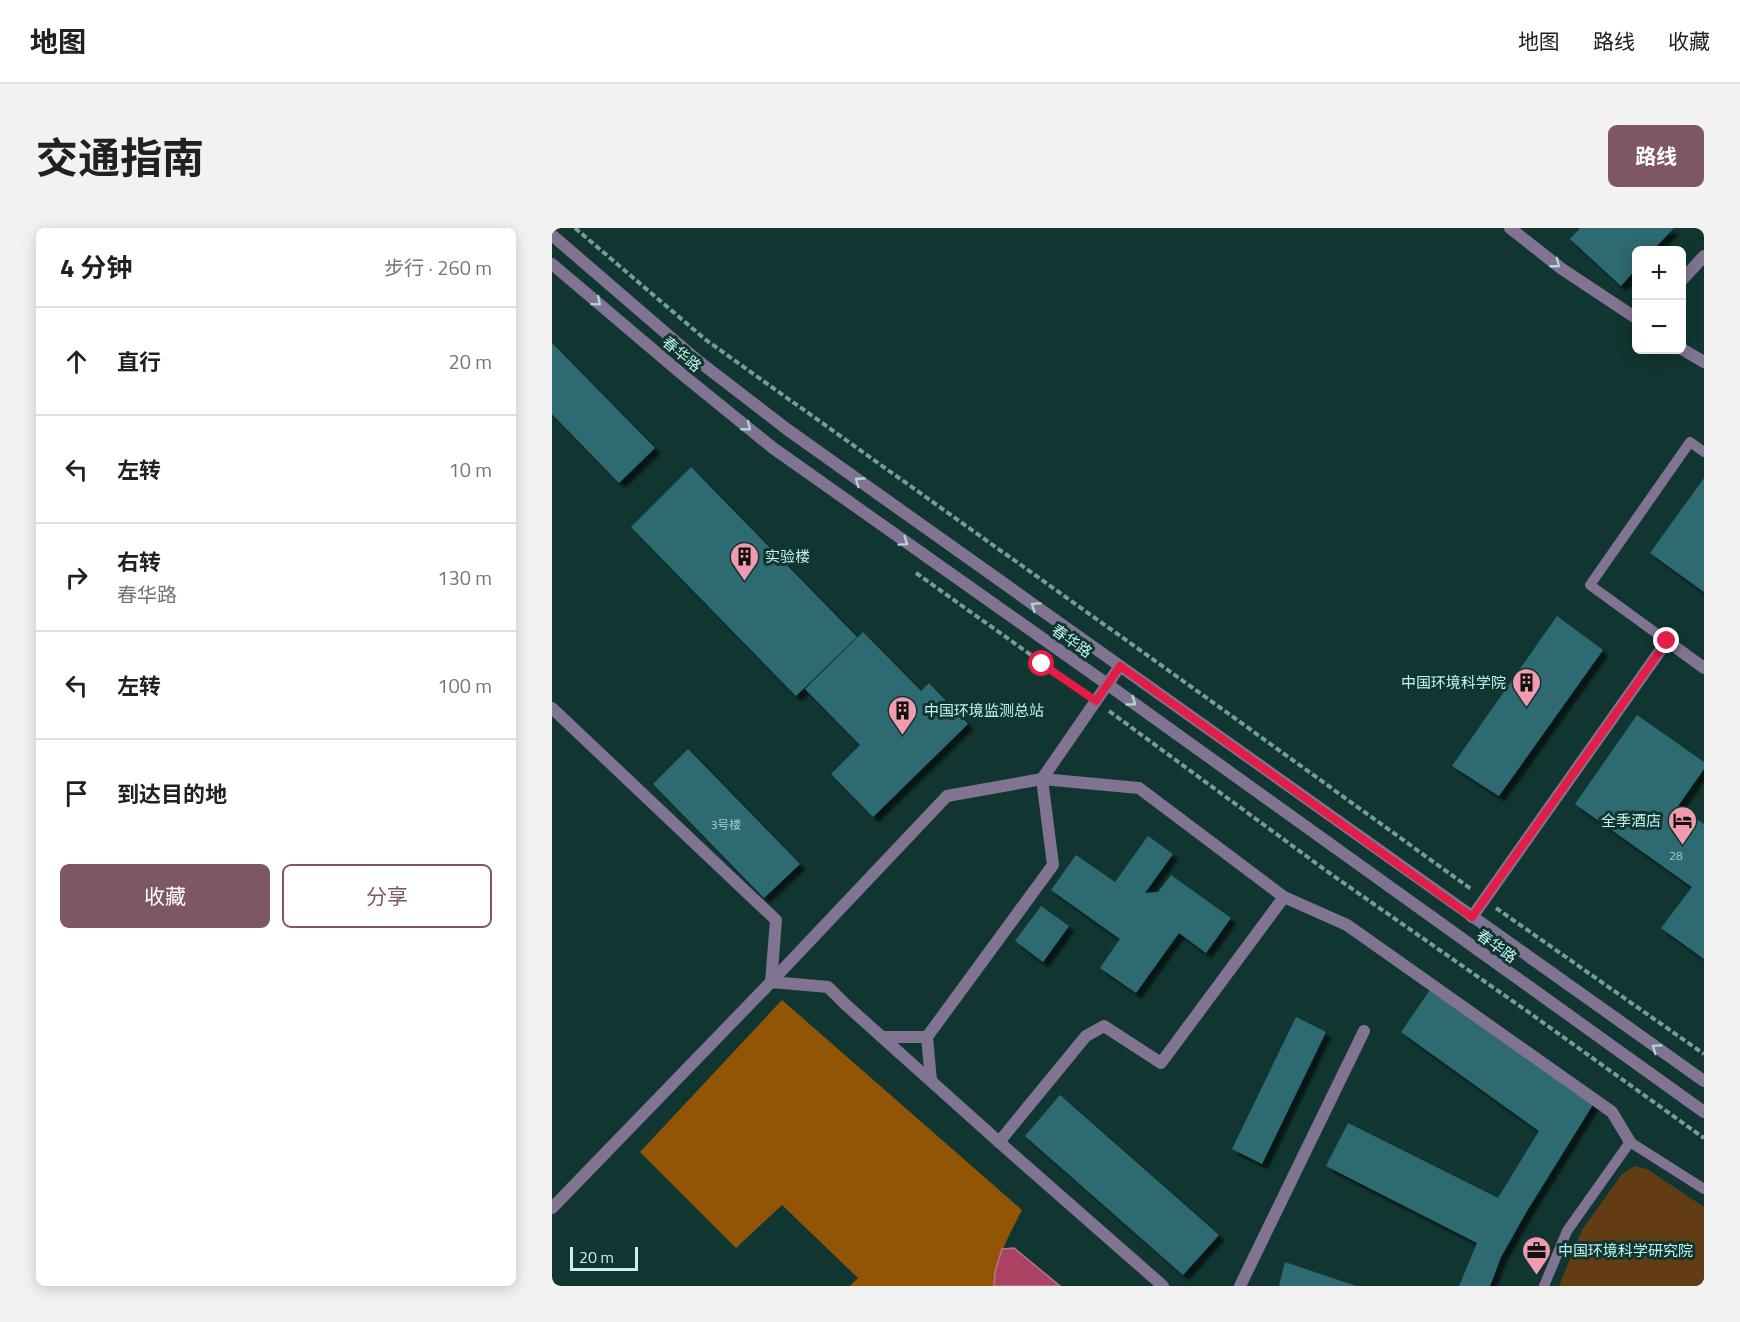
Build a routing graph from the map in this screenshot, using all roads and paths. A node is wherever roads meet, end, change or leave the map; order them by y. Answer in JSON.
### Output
{"nodes":[{"id":1,"x":575,"y":228,"type":"edge"},
{"id":2,"x":1510,"y":228,"type":"edge"},
{"id":3,"x":552,"y":235,"type":"edge"},
{"id":4,"x":1704,"y":256,"type":"edge"},
{"id":5,"x":552,"y":264,"type":"edge"},
{"id":6,"x":1686,"y":276,"type":"edge"},
{"id":7,"x":1632,"y":315,"type":"edge"},
{"id":8,"x":1686,"y":351,"type":"edge"},
{"id":9,"x":1704,"y":362,"type":"edge"},
{"id":10,"x":1704,"y":453,"type":"edge"},
{"id":11,"x":910,"y":568,"type":"dead end"},
{"id":12,"x":1667,"y":641,"type":"junction"},
{"id":13,"x":1120,"y":666,"type":"junction"},
{"id":14,"x":1704,"y":668,"type":"edge"},
{"id":15,"x":1107,"y":684,"type":"junction"},
{"id":16,"x":1096,"y":701,"type":"junction"},
{"id":17,"x":552,"y":708,"type":"edge"},
{"id":18,"x":1042,"y":779,"type":"junction"},
{"id":19,"x":1284,"y":897,"type":"junction"},
{"id":20,"x":1485,"y":899,"type":"junction"},
{"id":21,"x":1472,"y":917,"type":"junction"},
{"id":22,"x":771,"y":982,"type":"junction"},
{"id":23,"x":1364,"y":1031,"type":"dead end"},
{"id":24,"x":882,"y":1037,"type":"junction"},
{"id":25,"x":927,"y":1037,"type":"junction"},
{"id":26,"x":1704,"y":1054,"type":"edge"},
{"id":27,"x":931,"y":1081,"type":"junction"},
{"id":28,"x":1704,"y":1082,"type":"edge"},
{"id":29,"x":1704,"y":1112,"type":"edge"},
{"id":30,"x":1704,"y":1138,"type":"edge"},
{"id":31,"x":999,"y":1142,"type":"junction"},
{"id":32,"x":1630,"y":1142,"type":"junction"},
{"id":33,"x":1704,"y":1189,"type":"edge"},
{"id":34,"x":552,"y":1208,"type":"edge"},
{"id":35,"x":1163,"y":1286,"type":"edge"},
{"id":36,"x":1240,"y":1286,"type":"edge"},
{"id":37,"x":1544,"y":1286,"type":"edge"}],
"edges":[{"from":1,"to":20,"type":"path"},
{"from":2,"to":7,"type":"street","one_way":true},
{"from":13,"to":3,"type":"street","name":"春华路","one_way":true},
{"from":4,"to":6,"type":"street"},
{"from":5,"to":15,"type":"street","name":"春华路","one_way":true},
{"from":8,"to":9,"type":"street"},
{"from":10,"to":12,"type":"lane"},
{"from":11,"to":16,"type":"path"},
{"from":12,"to":14,"type":"street"},
{"from":12,"to":20,"type":"street"},
{"from":13,"to":15,"type":"street"},
{"from":13,"to":21,"type":"street","name":"春华路"},
{"from":15,"to":16,"type":"street"},
{"from":15,"to":29,"type":"street","name":"春华路","one_way":true},
{"from":16,"to":18,"type":"street"},
{"from":16,"to":30,"type":"path"},
{"from":17,"to":22,"type":"street"},
{"from":18,"to":19,"type":"street"},
{"from":18,"to":22,"type":"street"},
{"from":18,"to":25,"type":"street"},
{"from":19,"to":31,"type":"street"},
{"from":19,"to":32,"type":"street"},
{"from":20,"to":21,"type":"street"},
{"from":20,"to":26,"type":"path"},
{"from":28,"to":21,"type":"street","name":"春华路","one_way":true},
{"from":22,"to":24,"type":"street"},
{"from":22,"to":34,"type":"street"},
{"from":23,"to":36,"type":"street"},
{"from":24,"to":25,"type":"street"},
{"from":24,"to":27,"type":"street"},
{"from":25,"to":27,"type":"street"},
{"from":27,"to":31,"type":"street"},
{"from":31,"to":35,"type":"street"},
{"from":32,"to":33,"type":"lane"},
{"from":32,"to":37,"type":"lane"}]}
